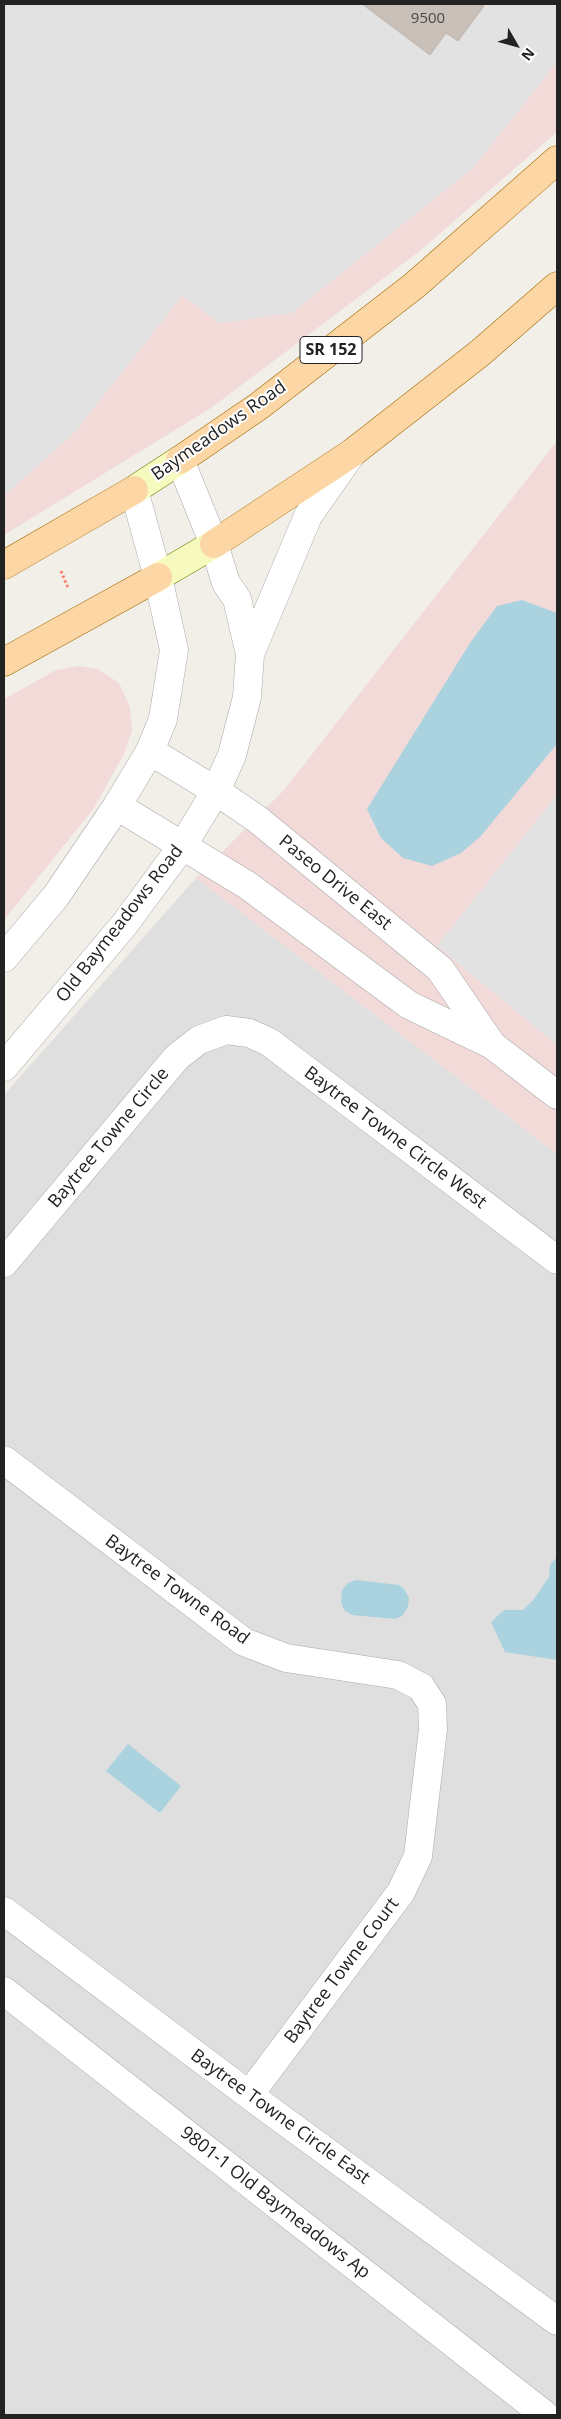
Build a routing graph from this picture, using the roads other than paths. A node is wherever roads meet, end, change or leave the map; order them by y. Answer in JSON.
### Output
{"nodes":[{"id":1,"x":557,"y":160,"type":"edge"},
{"id":2,"x":557,"y":286,"type":"edge"},
{"id":3,"x":352,"y":453,"type":"junction"},
{"id":4,"x":180,"y":460,"type":"junction"},
{"id":5,"x":134,"y":490,"type":"junction"},
{"id":6,"x":214,"y":544,"type":"junction"},
{"id":7,"x":4,"y":565,"type":"edge"},
{"id":8,"x":158,"y":577,"type":"junction"},
{"id":9,"x":250,"y":654,"type":"junction"},
{"id":10,"x":4,"y":662,"type":"edge"},
{"id":11,"x":150,"y":751,"type":"junction"},
{"id":12,"x":216,"y":791,"type":"junction"},
{"id":13,"x":117,"y":806,"type":"junction"},
{"id":14,"x":183,"y":845,"type":"junction"},
{"id":15,"x":4,"y":958,"type":"edge"},
{"id":16,"x":226,"y":1030,"type":"joint"},
{"id":17,"x":492,"y":1045,"type":"junction"},
{"id":18,"x":4,"y":1067,"type":"edge"},
{"id":19,"x":557,"y":1095,"type":"edge"},
{"id":20,"x":557,"y":1260,"type":"edge"},
{"id":21,"x":4,"y":1262,"type":"edge"},
{"id":22,"x":4,"y":1460,"type":"edge"},
{"id":23,"x":420,"y":1840,"type":"joint"},
{"id":24,"x":4,"y":1911,"type":"edge"},
{"id":25,"x":4,"y":1991,"type":"edge"},
{"id":26,"x":249,"y":2095,"type":"junction"},
{"id":27,"x":557,"y":2321,"type":"edge"},
{"id":28,"x":545,"y":2415,"type":"edge"}],
"edges":[{"from":1,"to":4,"type":"main road","name":"Baymeadows Road","number":"SR 152"},
{"from":2,"to":3,"type":"main road"},
{"from":3,"to":6,"type":"main road"},
{"from":3,"to":9,"type":"street"},
{"from":4,"to":5,"type":"main road","name":"Baymeadows Road","number":"SR 152"},
{"from":4,"to":6,"type":"street","name":"Old Baymeadows Road"},
{"from":5,"to":7,"type":"main road","name":"Baymeadows Road","number":"SR 152"},
{"from":5,"to":8,"type":"street"},
{"from":6,"to":8,"type":"main road"},
{"from":6,"to":9,"type":"street","name":"Old Baymeadows Road"},
{"from":8,"to":10,"type":"main road"},
{"from":8,"to":11,"type":"street"},
{"from":9,"to":12,"type":"street","name":"Old Baymeadows Road"},
{"from":11,"to":12,"type":"street","name":"Paseo Drive East"},
{"from":11,"to":13,"type":"street"},
{"from":12,"to":14,"type":"street","name":"Old Baymeadows Road"},
{"from":12,"to":17,"type":"street","name":"Paseo Drive East"},
{"from":13,"to":14,"type":"street","name":"Paseo Drive East"},
{"from":13,"to":15,"type":"street"},
{"from":14,"to":17,"type":"street","name":"Paseo Drive East"},
{"from":14,"to":18,"type":"street","name":"Old Baymeadows Road"},
{"from":16,"to":20,"type":"street","name":"Baytree Towne Circle West"},
{"from":16,"to":21,"type":"street","name":"Baytree Towne Circle"},
{"from":17,"to":19,"type":"street","name":"Paseo Drive East"},
{"from":22,"to":23,"type":"street","name":"Baytree Towne Road"},
{"from":23,"to":26,"type":"street","name":"Baytree Towne Court"},
{"from":24,"to":26,"type":"street","name":"Baytree Towne Circle East"},
{"from":25,"to":28,"type":"street","name":"9801-1 Old Baymeadows Ap"},
{"from":26,"to":27,"type":"street","name":"Baytree Towne Circle East"}]}
